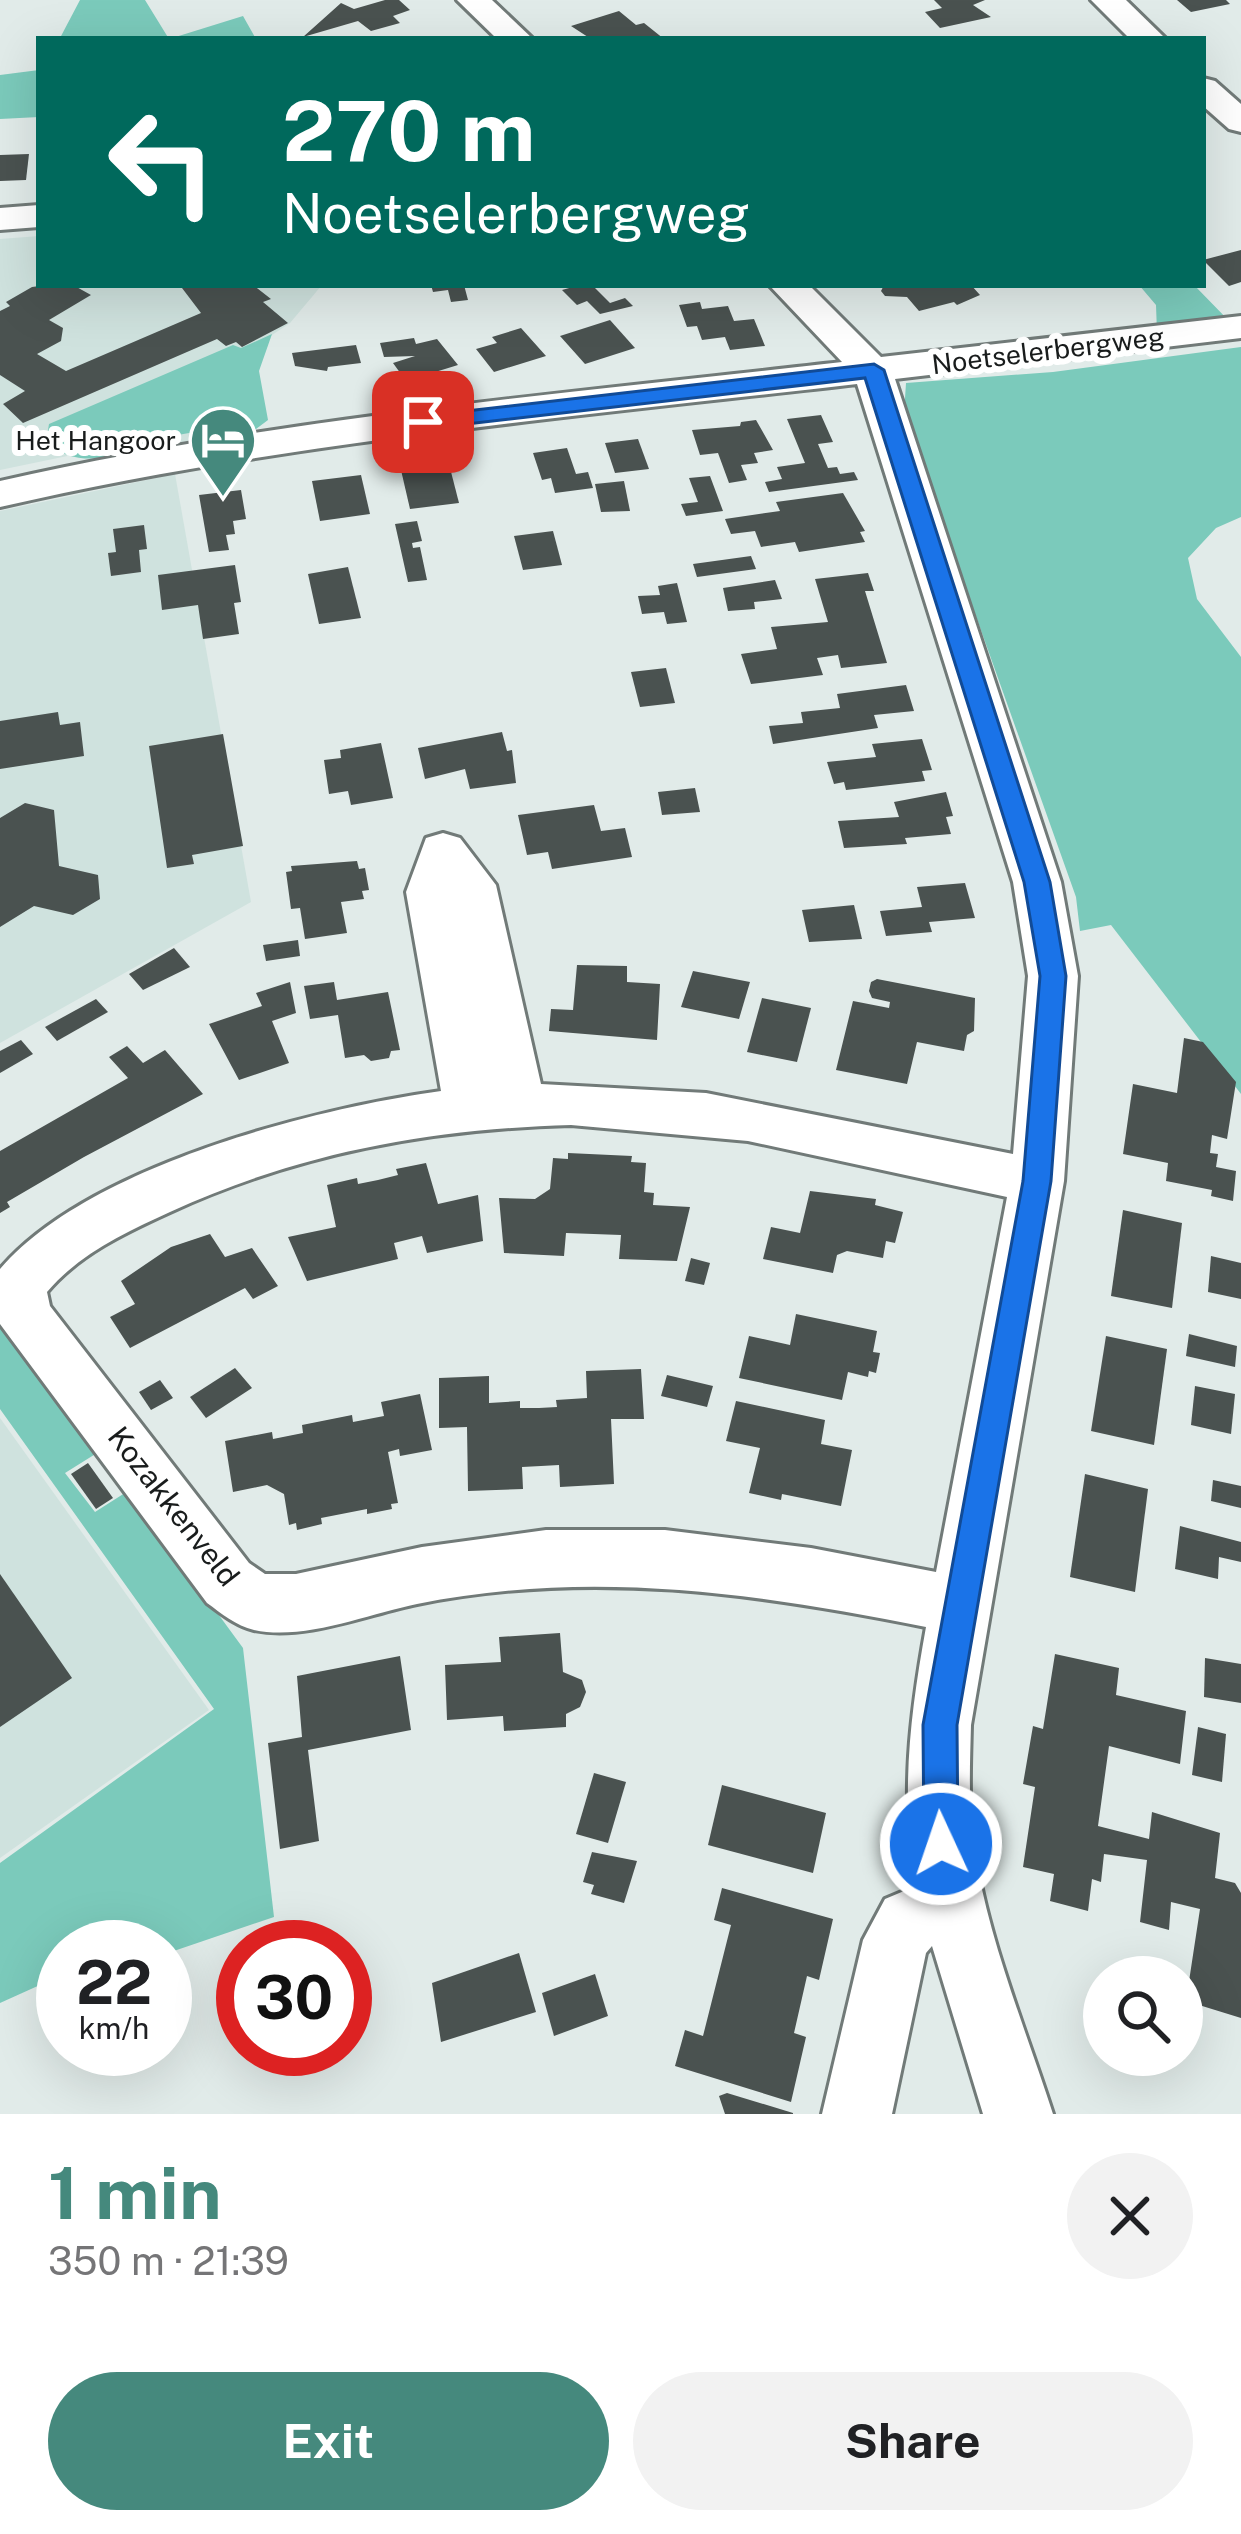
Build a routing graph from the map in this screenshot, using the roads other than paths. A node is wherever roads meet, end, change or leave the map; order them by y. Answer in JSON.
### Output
{"nodes":[{"id":1,"x":473,"y":0,"type":"edge"},
{"id":2,"x":1107,"y":0,"type":"edge"},
{"id":3,"x":513,"y":36,"type":"edge"},
{"id":4,"x":1146,"y":36,"type":"edge"},
{"id":5,"x":1206,"y":91,"type":"edge"},
{"id":6,"x":1241,"y":122,"type":"edge"},
{"id":7,"x":36,"y":216,"type":"edge"},
{"id":8,"x":0,"y":219,"type":"edge"},
{"id":9,"x":791,"y":288,"type":"edge"},
{"id":10,"x":1241,"y":327,"type":"edge"},
{"id":11,"x":874,"y":370,"type":"junction"},
{"id":12,"x":0,"y":494,"type":"edge"},
{"id":13,"x":1037,"y":1181,"type":"junction"},
{"id":14,"x":960,"y":1604,"type":"junction"},
{"id":15,"x":952,"y":1906,"type":"junction"},
{"id":16,"x":857,"y":2114,"type":"edge"},
{"id":17,"x":1018,"y":2114,"type":"edge"}],
"edges":[{"from":1,"to":3,"type":"street"},
{"from":2,"to":4,"type":"street"},
{"from":5,"to":6,"type":"street"},
{"from":7,"to":8,"type":"street"},
{"from":9,"to":11,"type":"street"},
{"from":10,"to":11,"type":"street","name":"Noetselerbergweg"},
{"from":11,"to":12,"type":"street","name":"Noetselerbergweg"},
{"from":11,"to":13,"type":"street"},
{"from":13,"to":14,"type":"street"},
{"from":13,"to":14,"type":"street","name":"Kozakkenveld"},
{"from":14,"to":15,"type":"street"},
{"from":15,"to":16,"type":"street"},
{"from":15,"to":17,"type":"street"}]}
